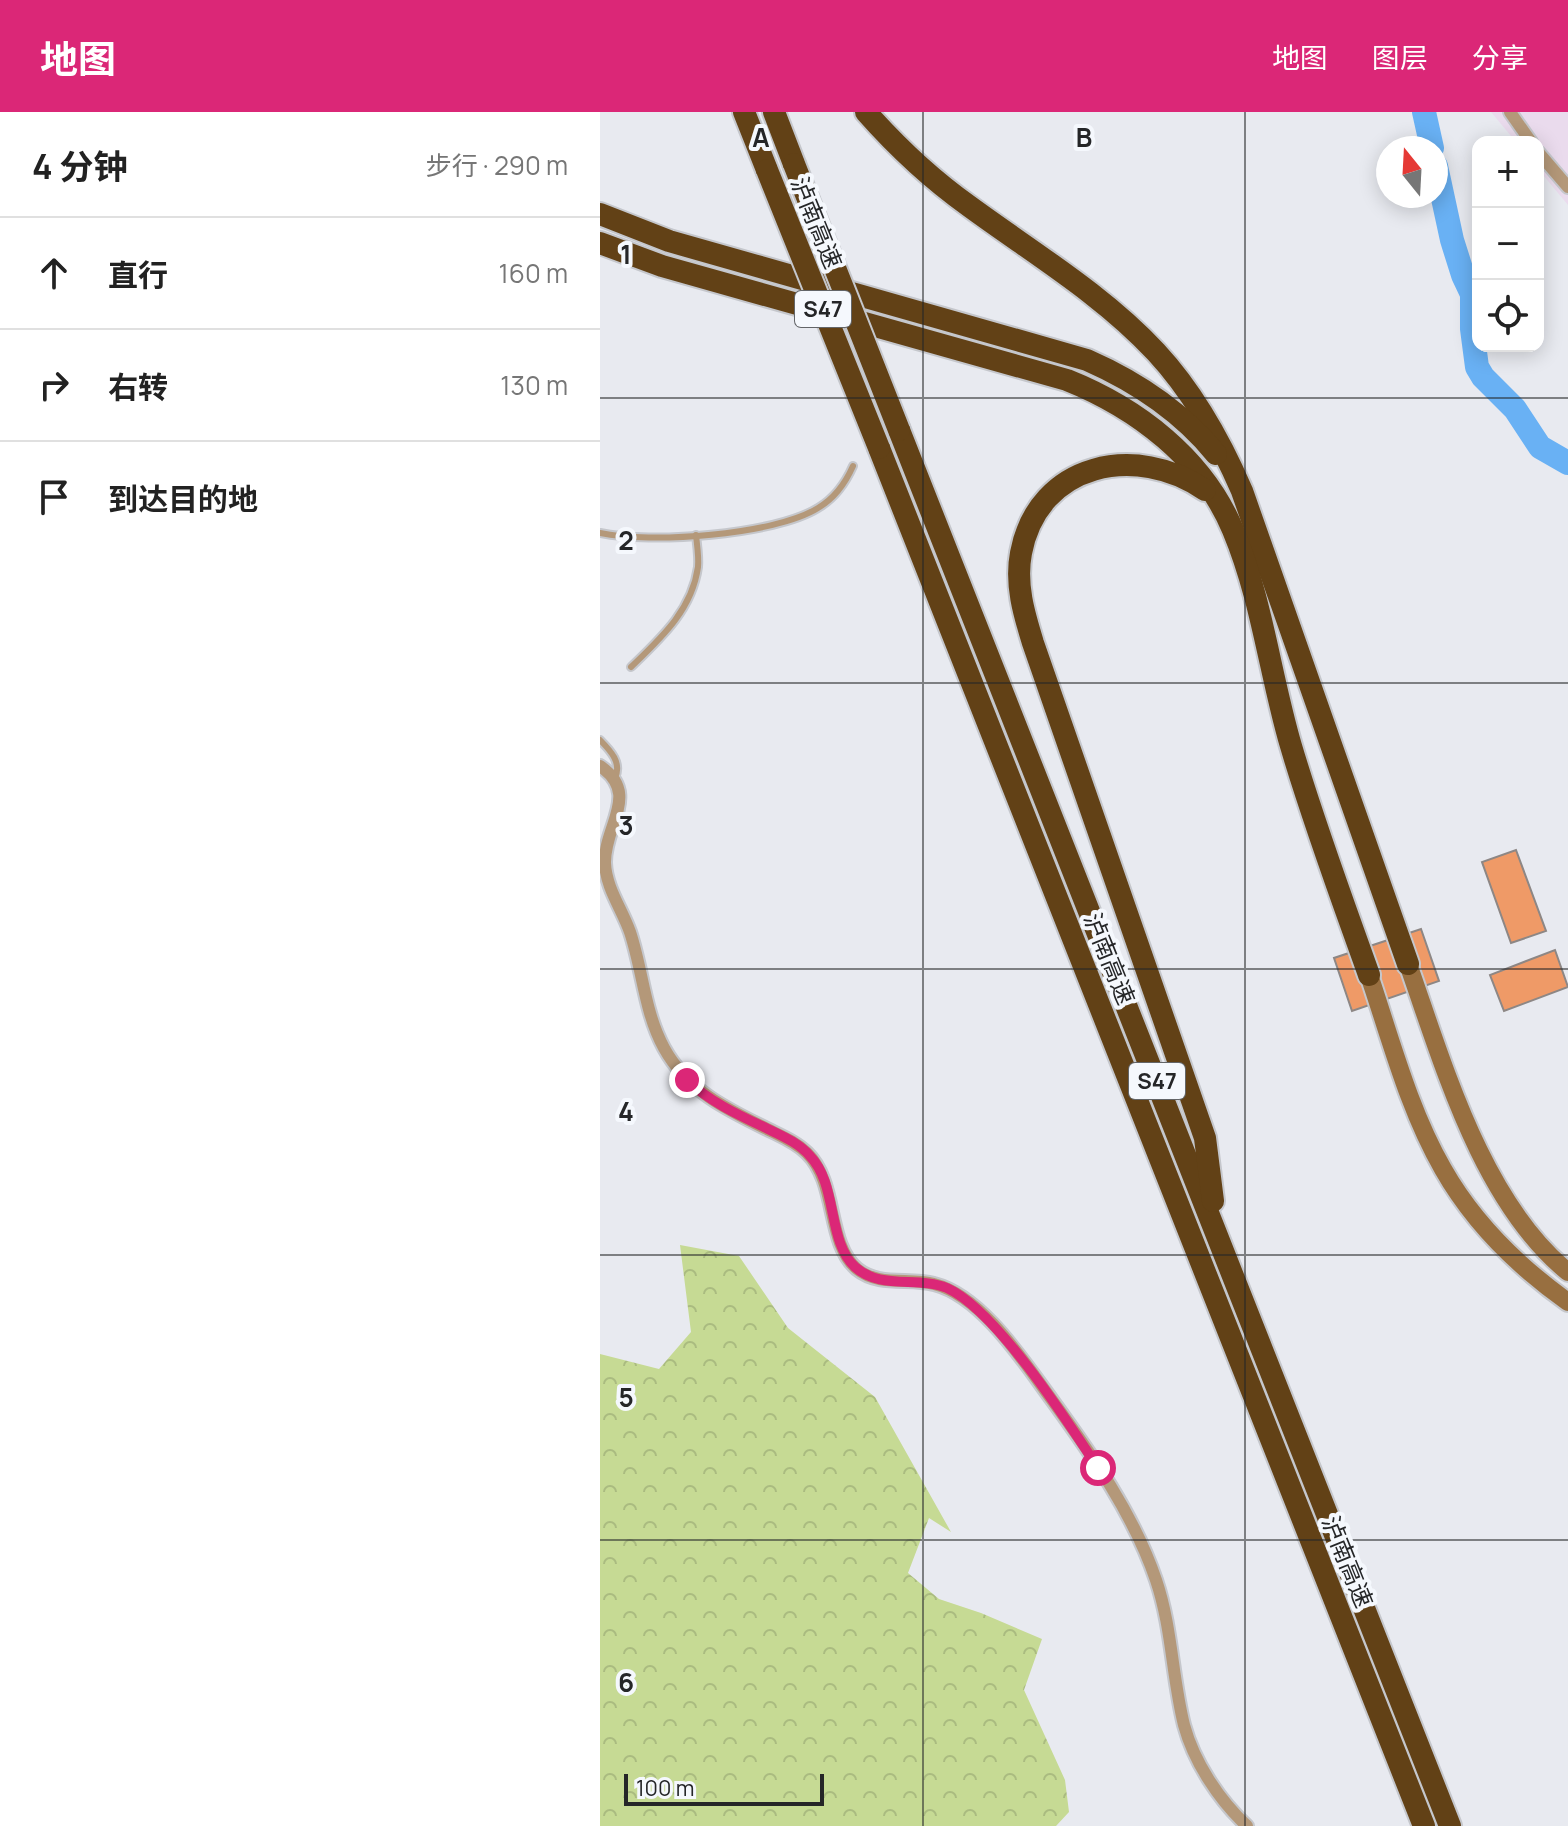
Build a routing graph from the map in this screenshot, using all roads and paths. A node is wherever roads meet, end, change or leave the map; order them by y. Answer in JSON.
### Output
{"nodes":[{"id":1,"x":774,"y":112,"type":"edge"},
{"id":2,"x":866,"y":112,"type":"edge"},
{"id":3,"x":1510,"y":112,"type":"edge"},
{"id":4,"x":745,"y":113,"type":"edge"},
{"id":5,"x":1527,"y":136,"type":"edge"},
{"id":6,"x":1544,"y":159,"type":"edge"},
{"id":7,"x":1568,"y":187,"type":"edge"},
{"id":8,"x":600,"y":214,"type":"edge"},
{"id":9,"x":600,"y":243,"type":"edge"},
{"id":10,"x":853,"y":466,"type":"dead end"},
{"id":11,"x":1242,"y":491,"type":"junction"},
{"id":12,"x":1220,"y":505,"type":"junction"},
{"id":13,"x":600,"y":533,"type":"edge"},
{"id":14,"x":696,"y":535,"type":"junction"},
{"id":15,"x":631,"y":667,"type":"dead end"},
{"id":16,"x":600,"y":740,"type":"edge"},
{"id":17,"x":600,"y":766,"type":"edge"},
{"id":18,"x":615,"y":778,"type":"junction"},
{"id":19,"x":1408,"y":964,"type":"joint"},
{"id":20,"x":1369,"y":975,"type":"joint"},
{"id":21,"x":1217,"y":1231,"type":"junction"},
{"id":22,"x":1568,"y":1272,"type":"edge"},
{"id":23,"x":1567,"y":1301,"type":"edge"},
{"id":24,"x":1247,"y":1826,"type":"edge"},
{"id":25,"x":1424,"y":1826,"type":"edge"},
{"id":26,"x":1450,"y":1826,"type":"edge"}],
"edges":[{"from":1,"to":21,"type":"highway","name":"泸南高速","number":"S47","bridge":true},
{"from":2,"to":11,"type":"highway"},
{"from":3,"to":5,"type":"street"},
{"from":4,"to":25,"type":"highway","name":"泸南高速","number":"S47","bridge":true},
{"from":6,"to":7,"type":"street"},
{"from":8,"to":11,"type":"highway"},
{"from":9,"to":12,"type":"highway"},
{"from":10,"to":14,"type":"lane"},
{"from":11,"to":19,"type":"highway"},
{"from":12,"to":20,"type":"highway"},
{"from":12,"to":21,"type":"highway"},
{"from":13,"to":14,"type":"lane"},
{"from":14,"to":15,"type":"lane"},
{"from":16,"to":18,"type":"lane"},
{"from":17,"to":18,"type":"street"},
{"from":18,"to":24,"type":"street"},
{"from":19,"to":22,"type":"main road"},
{"from":20,"to":23,"type":"main road"},
{"from":21,"to":26,"type":"highway","name":"泸南高速","number":"S47"}]}
